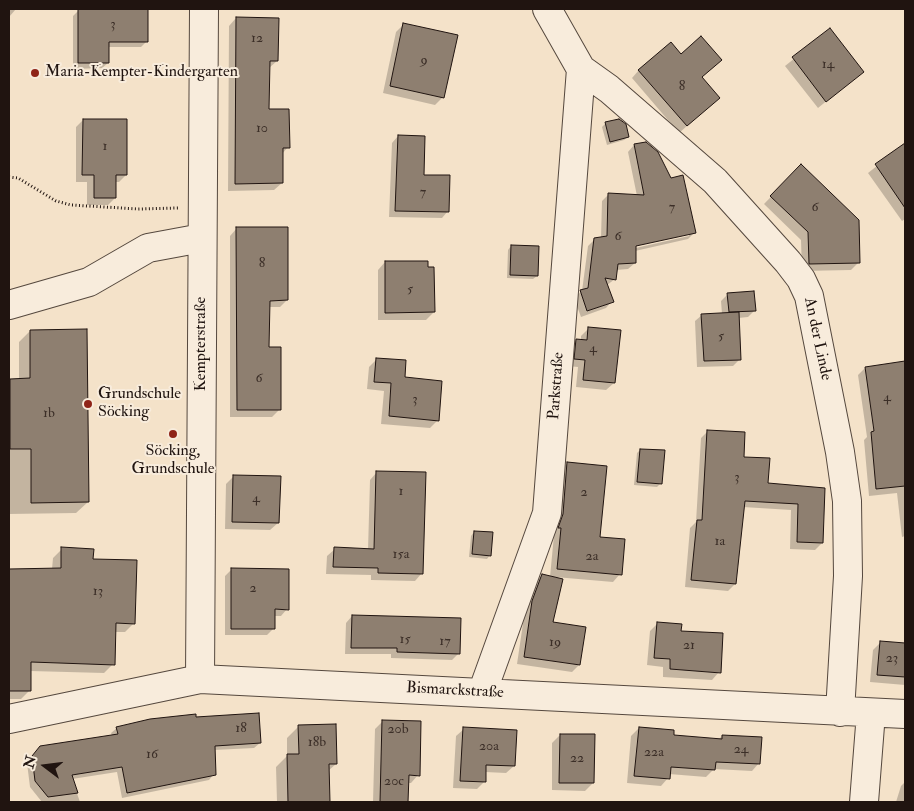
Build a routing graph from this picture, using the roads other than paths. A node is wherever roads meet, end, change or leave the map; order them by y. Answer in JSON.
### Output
{"nodes":[{"id":1,"x":204,"y":9,"type":"edge"},
{"id":2,"x":547,"y":9,"type":"edge"},
{"id":3,"x":581,"y":69,"type":"junction"},
{"id":4,"x":202,"y":238,"type":"junction"},
{"id":5,"x":9,"y":304,"type":"edge"},
{"id":6,"x":200,"y":680,"type":"junction"},
{"id":7,"x":482,"y":693,"type":"junction"},
{"id":8,"x":840,"y":712,"type":"junction"},
{"id":9,"x":871,"y":713,"type":"junction"},
{"id":10,"x":905,"y":714,"type":"edge"},
{"id":11,"x":9,"y":719,"type":"edge"},
{"id":12,"x":864,"y":802,"type":"edge"}],
"edges":[{"from":1,"to":4,"type":"street","name":"Kempterstraße"},
{"from":2,"to":3,"type":"street","name":"An der Linde"},
{"from":3,"to":7,"type":"street","name":"Parkstraße"},
{"from":3,"to":8,"type":"street","name":"An der Linde"},
{"from":4,"to":5,"type":"street"},
{"from":4,"to":6,"type":"street","name":"Kempterstraße"},
{"from":6,"to":7,"type":"street","name":"Bismarckstraße"},
{"from":6,"to":11,"type":"street","name":"Bismarckstraße"},
{"from":7,"to":8,"type":"street","name":"Bismarckstraße"},
{"from":8,"to":9,"type":"street","name":"Bismarckstraße"},
{"from":9,"to":10,"type":"street","name":"Bismarckstraße"},
{"from":9,"to":12,"type":"street"}]}
